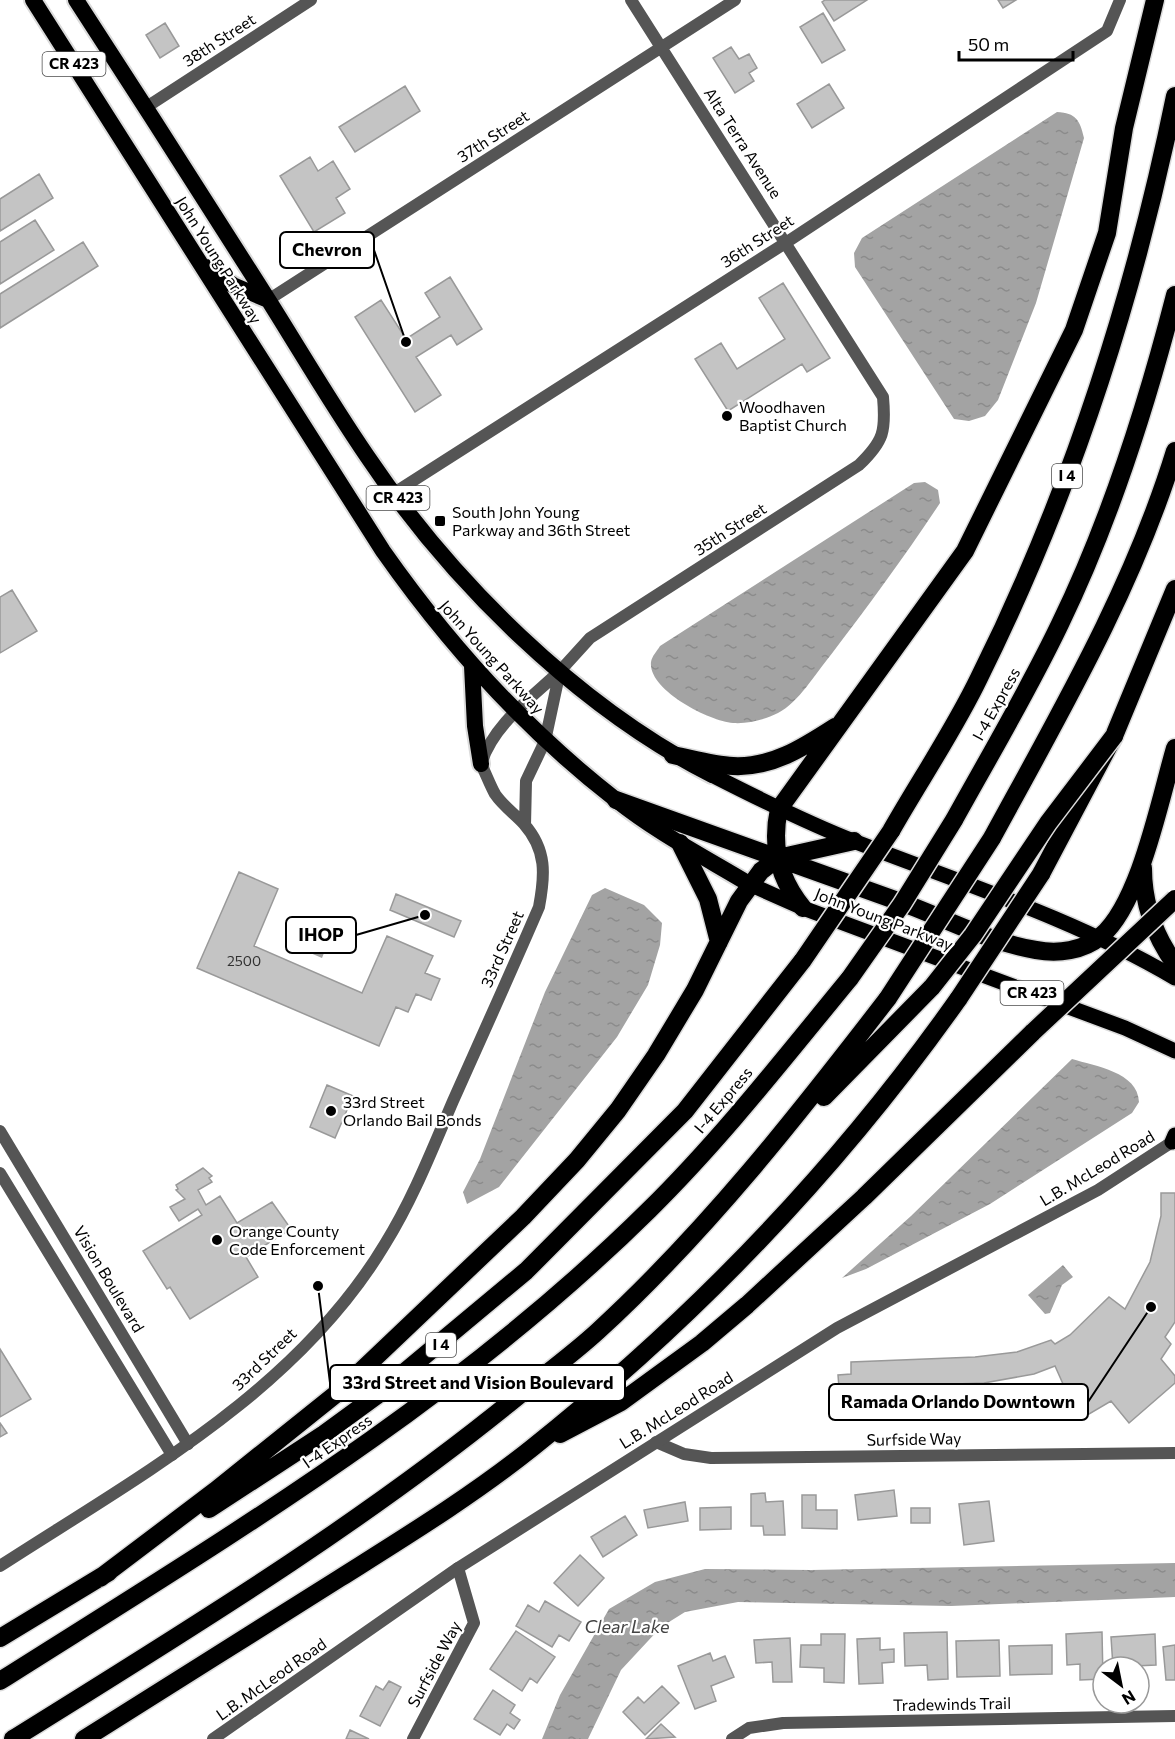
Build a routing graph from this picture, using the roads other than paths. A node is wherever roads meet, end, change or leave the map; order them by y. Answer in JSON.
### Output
{"nodes":[{"id":1,"x":33,"y":0,"type":"edge"},
{"id":2,"x":76,"y":0,"type":"edge"},
{"id":3,"x":311,"y":0,"type":"edge"},
{"id":4,"x":631,"y":0,"type":"edge"},
{"id":5,"x":735,"y":0,"type":"edge"},
{"id":6,"x":1120,"y":0,"type":"edge"},
{"id":7,"x":1155,"y":0,"type":"edge"},
{"id":8,"x":662,"y":48,"type":"junction"},
{"id":9,"x":1175,"y":96,"type":"edge"},
{"id":10,"x":145,"y":108,"type":"junction"},
{"id":11,"x":787,"y":242,"type":"junction"},
{"id":12,"x":200,"y":263,"type":"junction"},
{"id":13,"x":1175,"y":295,"type":"edge"},
{"id":14,"x":268,"y":300,"type":"junction"},
{"id":15,"x":884,"y":397,"type":"joint"},
{"id":16,"x":1175,"y":451,"type":"edge"},
{"id":17,"x":394,"y":493,"type":"junction"},
{"id":18,"x":1175,"y":589,"type":"edge"},
{"id":19,"x":472,"y":666,"type":"junction"},
{"id":20,"x":560,"y":671,"type":"junction"},
{"id":21,"x":516,"y":712,"type":"junction"},
{"id":22,"x":844,"y":722,"type":"junction"},
{"id":23,"x":1114,"y":736,"type":"junction"},
{"id":24,"x":545,"y":741,"type":"junction"},
{"id":25,"x":1175,"y":748,"type":"edge"},
{"id":26,"x":673,"y":755,"type":"junction"},
{"id":27,"x":482,"y":764,"type":"junction"},
{"id":28,"x":712,"y":775,"type":"joint"},
{"id":29,"x":616,"y":800,"type":"junction"},
{"id":30,"x":779,"y":809,"type":"junction"},
{"id":31,"x":525,"y":825,"type":"junction"},
{"id":32,"x":854,"y":841,"type":"junction"},
{"id":33,"x":680,"y":843,"type":"junction"},
{"id":34,"x":1143,"y":854,"type":"junction"},
{"id":35,"x":778,"y":858,"type":"junction"},
{"id":36,"x":749,"y":884,"type":"junction"},
{"id":37,"x":1175,"y":899,"type":"edge"},
{"id":38,"x":803,"y":908,"type":"junction"},
{"id":39,"x":1100,"y":937,"type":"junction"},
{"id":40,"x":719,"y":942,"type":"junction"},
{"id":41,"x":1175,"y":964,"type":"edge"},
{"id":42,"x":1175,"y":978,"type":"edge"},
{"id":43,"x":1171,"y":1049,"type":"edge"},
{"id":44,"x":1175,"y":1061,"type":"edge"},
{"id":45,"x":0,"y":1131,"type":"edge"},
{"id":46,"x":1174,"y":1139,"type":"edge"},
{"id":47,"x":761,"y":1160,"type":"junction"},
{"id":48,"x":0,"y":1173,"type":"edge"},
{"id":49,"x":656,"y":1442,"type":"junction"},
{"id":50,"x":188,"y":1444,"type":"junction"},
{"id":51,"x":531,"y":1449,"type":"junction"},
{"id":52,"x":1175,"y":1453,"type":"edge"},
{"id":53,"x":172,"y":1455,"type":"junction"},
{"id":54,"x":0,"y":1566,"type":"edge"},
{"id":55,"x":458,"y":1569,"type":"junction"},
{"id":56,"x":100,"y":1578,"type":"junction"},
{"id":57,"x":0,"y":1638,"type":"edge"},
{"id":58,"x":0,"y":1682,"type":"edge"},
{"id":59,"x":1175,"y":1716,"type":"edge"},
{"id":60,"x":13,"y":1739,"type":"edge"},
{"id":61,"x":84,"y":1739,"type":"edge"},
{"id":62,"x":214,"y":1739,"type":"edge"},
{"id":63,"x":413,"y":1739,"type":"edge"},
{"id":64,"x":732,"y":1739,"type":"edge"}],
"edges":[{"from":1,"to":12,"type":"highway","name":"John Young Parkway","number":"CR 423"},
{"from":2,"to":10,"type":"highway","name":"John Young Parkway","number":"CR 423"},
{"from":3,"to":10,"type":"street","name":"38th Street"},
{"from":4,"to":8,"type":"street","name":"Alta Terra Avenue"},
{"from":5,"to":8,"type":"street","name":"37th Street"},
{"from":6,"to":11,"type":"street","name":"36th Street"},
{"from":7,"to":22,"type":"highway"},
{"from":8,"to":11,"type":"street","name":"Alta Terra Avenue"},
{"from":8,"to":14,"type":"street","name":"37th Street"},
{"from":9,"to":56,"type":"highway","number":"I 4","bridge":true},
{"from":10,"to":14,"type":"highway","name":"John Young Parkway","number":"CR 423"},
{"from":11,"to":15,"type":"street","name":"Alta Terra Avenue"},
{"from":11,"to":17,"type":"street","name":"36th Street"},
{"from":12,"to":14,"type":"highway"},
{"from":12,"to":19,"type":"highway","name":"John Young Parkway","number":"CR 423"},
{"from":13,"to":58,"type":"highway","name":"I-4 Express","bridge":true},
{"from":14,"to":17,"type":"highway","name":"John Young Parkway","number":"CR 423"},
{"from":15,"to":20,"type":"street","name":"35th Street"},
{"from":16,"to":47,"type":"highway","bridge":true},
{"from":17,"to":20,"type":"highway","name":"John Young Parkway","number":"CR 423"},
{"from":18,"to":23,"type":"highway"},
{"from":19,"to":21,"type":"highway","name":"John Young Parkway","number":"CR 423"},
{"from":19,"to":27,"type":"highway"},
{"from":20,"to":21,"type":"street"},
{"from":20,"to":24,"type":"street"},
{"from":20,"to":26,"type":"highway","name":"John Young Parkway","number":"CR 423"},
{"from":21,"to":24,"type":"highway","name":"John Young Parkway","number":"CR 423"},
{"from":21,"to":27,"type":"street"},
{"from":22,"to":26,"type":"highway"},
{"from":22,"to":30,"type":"highway"},
{"from":23,"to":47,"type":"highway","bridge":true},
{"from":23,"to":51,"type":"highway","bridge":true},
{"from":24,"to":29,"type":"highway","name":"John Young Parkway","number":"CR 423"},
{"from":24,"to":31,"type":"street"},
{"from":25,"to":34,"type":"highway"},
{"from":26,"to":28,"type":"highway","name":"John Young Parkway","number":"CR 423"},
{"from":27,"to":31,"type":"street","name":"33rd Street"},
{"from":28,"to":30,"type":"main road","name":"John Young Parkway","number":"CR 423"},
{"from":29,"to":33,"type":"highway","name":"John Young Parkway","number":"CR 423"},
{"from":29,"to":35,"type":"highway"},
{"from":30,"to":32,"type":"main road","name":"John Young Parkway","number":"CR 423"},
{"from":30,"to":35,"type":"highway"},
{"from":31,"to":50,"type":"street","name":"33rd Street"},
{"from":32,"to":35,"type":"highway"},
{"from":32,"to":39,"type":"main road","name":"John Young Parkway","number":"CR 423"},
{"from":33,"to":36,"type":"highway","name":"John Young Parkway","number":"CR 423"},
{"from":33,"to":40,"type":"highway"},
{"from":34,"to":39,"type":"highway"},
{"from":34,"to":41,"type":"highway"},
{"from":35,"to":36,"type":"highway"},
{"from":35,"to":38,"type":"highway"},
{"from":35,"to":39,"type":"highway"},
{"from":36,"to":38,"type":"main road","name":"John Young Parkway","number":"CR 423"},
{"from":36,"to":40,"type":"highway"},
{"from":37,"to":51,"type":"highway","bridge":true},
{"from":38,"to":43,"type":"main road","name":"John Young Parkway","number":"CR 423"},
{"from":39,"to":42,"type":"main road","name":"John Young Parkway","number":"CR 423"},
{"from":40,"to":56,"type":"highway"},
{"from":43,"to":44,"type":"main road"},
{"from":45,"to":50,"type":"street","name":"Vision Boulevard"},
{"from":46,"to":49,"type":"street","name":"L.B. McLeod Road"},
{"from":47,"to":60,"type":"highway"},
{"from":48,"to":53,"type":"street"},
{"from":49,"to":52,"type":"street","name":"Surfside Way"},
{"from":49,"to":55,"type":"street","name":"L.B. McLeod Road"},
{"from":50,"to":53,"type":"street","name":"33rd Street"},
{"from":51,"to":61,"type":"highway"},
{"from":53,"to":54,"type":"street","name":"33rd Street"},
{"from":55,"to":62,"type":"street","name":"L.B. McLeod Road"},
{"from":55,"to":63,"type":"street","name":"Surfside Way"},
{"from":56,"to":57,"type":"highway","number":"I 4"},
{"from":59,"to":64,"type":"street","name":"Tradewinds Trail"}]}
